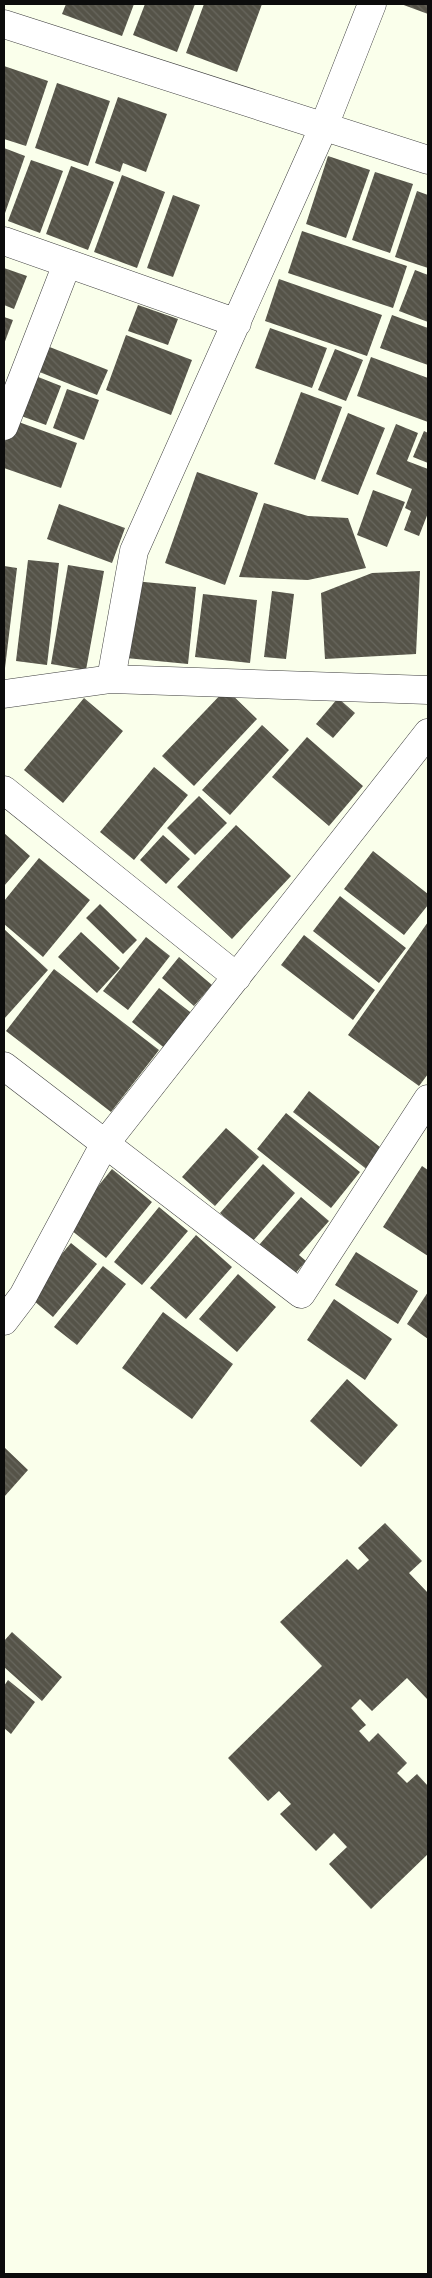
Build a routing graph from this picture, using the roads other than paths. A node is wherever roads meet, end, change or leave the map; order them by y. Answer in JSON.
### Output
{"nodes":[{"id":1,"x":372,"y":4,"type":"edge"},
{"id":2,"x":4,"y":24,"type":"edge"},
{"id":3,"x":324,"y":126,"type":"junction"},
{"id":4,"x":428,"y":160,"type":"edge"},
{"id":5,"x":4,"y":241,"type":"edge"},
{"id":6,"x":67,"y":264,"type":"junction"},
{"id":7,"x":237,"y":323,"type":"junction"},
{"id":8,"x":4,"y":426,"type":"edge"},
{"id":9,"x":111,"y":678,"type":"junction"},
{"id":10,"x":428,"y":690,"type":"edge"},
{"id":11,"x":4,"y":694,"type":"edge"},
{"id":12,"x":428,"y":733,"type":"edge"},
{"id":13,"x":4,"y":790,"type":"edge"},
{"id":14,"x":237,"y":977,"type":"junction"},
{"id":15,"x":4,"y":1066,"type":"edge"},
{"id":16,"x":428,"y":1099,"type":"edge"},
{"id":17,"x":104,"y":1144,"type":"junction"},
{"id":18,"x":13,"y":1290,"type":"edge"},
{"id":19,"x":4,"y":1321,"type":"edge"}],
"edges":[{"from":1,"to":3,"type":"street"},
{"from":2,"to":3,"type":"street"},
{"from":3,"to":4,"type":"street"},
{"from":3,"to":7,"type":"street"},
{"from":5,"to":6,"type":"street"},
{"from":6,"to":7,"type":"street"},
{"from":6,"to":8,"type":"street"},
{"from":7,"to":9,"type":"street"},
{"from":9,"to":10,"type":"street"},
{"from":9,"to":11,"type":"street"},
{"from":12,"to":14,"type":"street"},
{"from":13,"to":14,"type":"street"},
{"from":14,"to":17,"type":"street"},
{"from":15,"to":17,"type":"street"},
{"from":16,"to":17,"type":"street"},
{"from":17,"to":18,"type":"street"},
{"from":18,"to":19,"type":"street"}]}
